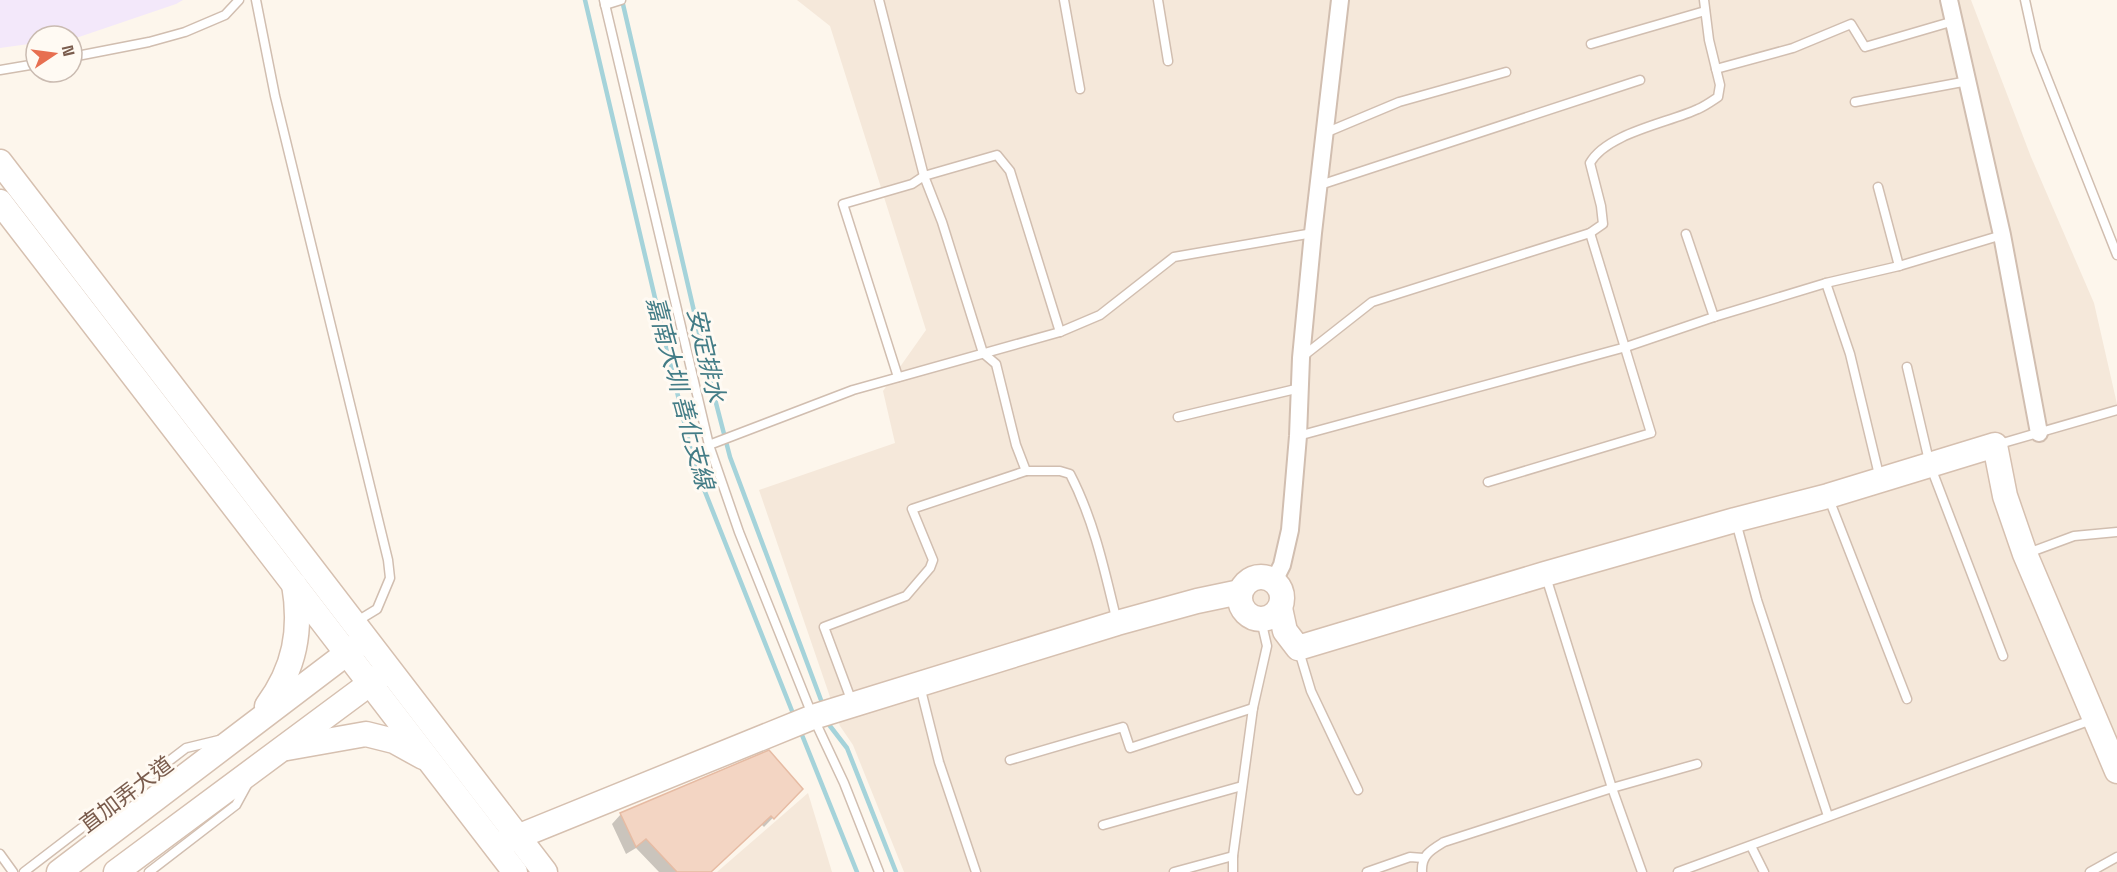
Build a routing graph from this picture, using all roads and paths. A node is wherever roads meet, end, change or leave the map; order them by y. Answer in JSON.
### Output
{"nodes":[{"id":1,"x":239,"y":0,"type":"edge"},
{"id":2,"x":256,"y":0,"type":"edge"},
{"id":3,"x":621,"y":0,"type":"edge"},
{"id":4,"x":879,"y":0,"type":"edge"},
{"id":5,"x":1064,"y":0,"type":"edge"},
{"id":6,"x":1158,"y":0,"type":"edge"},
{"id":7,"x":1341,"y":0,"type":"edge"},
{"id":8,"x":1704,"y":0,"type":"edge"},
{"id":9,"x":1948,"y":0,"type":"edge"},
{"id":10,"x":2025,"y":0,"type":"edge"},
{"id":11,"x":605,"y":2,"type":"edge"},
{"id":12,"x":1705,"y":11,"type":"junction"},
{"id":13,"x":1954,"y":21,"type":"junction"},
{"id":14,"x":1591,"y":44,"type":"dead end"},
{"id":15,"x":84,"y":55,"type":"edge"},
{"id":16,"x":1168,"y":61,"type":"dead end"},
{"id":17,"x":24,"y":66,"type":"edge"},
{"id":18,"x":1716,"y":69,"type":"junction"},
{"id":19,"x":0,"y":70,"type":"edge"},
{"id":20,"x":1506,"y":72,"type":"dead end"},
{"id":21,"x":1640,"y":80,"type":"dead end"},
{"id":22,"x":1968,"y":81,"type":"junction"},
{"id":23,"x":1080,"y":89,"type":"dead end"},
{"id":24,"x":1855,"y":102,"type":"dead end"},
{"id":25,"x":1325,"y":133,"type":"junction"},
{"id":26,"x":0,"y":162,"type":"edge"},
{"id":27,"x":924,"y":176,"type":"junction"},
{"id":28,"x":1320,"y":185,"type":"junction"},
{"id":29,"x":1878,"y":187,"type":"dead end"},
{"id":30,"x":0,"y":202,"type":"edge"},
{"id":31,"x":0,"y":227,"type":"edge"},
{"id":32,"x":1313,"y":233,"type":"junction"},
{"id":33,"x":1590,"y":233,"type":"junction"},
{"id":34,"x":1686,"y":234,"type":"dead end"},
{"id":35,"x":2002,"y":235,"type":"junction"},
{"id":36,"x":38,"y":251,"type":"junction"},
{"id":37,"x":2117,"y":255,"type":"edge"},
{"id":38,"x":1899,"y":266,"type":"junction"},
{"id":39,"x":1826,"y":283,"type":"junction"},
{"id":40,"x":1714,"y":317,"type":"junction"},
{"id":41,"x":1060,"y":332,"type":"junction"},
{"id":42,"x":1626,"y":347,"type":"junction"},
{"id":43,"x":983,"y":353,"type":"junction"},
{"id":44,"x":1301,"y":358,"type":"junction"},
{"id":45,"x":1907,"y":367,"type":"dead end"},
{"id":46,"x":898,"y":377,"type":"junction"},
{"id":47,"x":1300,"y":388,"type":"junction"},
{"id":48,"x":2117,"y":410,"type":"edge"},
{"id":49,"x":1178,"y":417,"type":"dead end"},
{"id":50,"x":2039,"y":433,"type":"junction"},
{"id":51,"x":1298,"y":436,"type":"junction"},
{"id":52,"x":709,"y":445,"type":"junction"},
{"id":53,"x":1995,"y":445,"type":"junction"},
{"id":54,"x":1930,"y":465,"type":"junction"},
{"id":55,"x":1026,"y":471,"type":"junction"},
{"id":56,"x":1880,"y":479,"type":"junction"},
{"id":57,"x":1488,"y":482,"type":"dead end"},
{"id":58,"x":1828,"y":496,"type":"junction"},
{"id":59,"x":1735,"y":520,"type":"junction"},
{"id":60,"x":2117,"y":532,"type":"edge"},
{"id":61,"x":2025,"y":554,"type":"junction"},
{"id":62,"x":1545,"y":573,"type":"junction"},
{"id":63,"x":1274,"y":581,"type":"junction"},
{"id":64,"x":294,"y":584,"type":"junction"},
{"id":65,"x":1240,"y":592,"type":"junction"},
{"id":66,"x":1271,"y":614,"type":"junction"},
{"id":67,"x":1117,"y":623,"type":"junction"},
{"id":68,"x":356,"y":638,"type":"junction"},
{"id":69,"x":1298,"y":648,"type":"junction"},
{"id":70,"x":2003,"y":656,"type":"dead end"},
{"id":71,"x":380,"y":677,"type":"junction"},
{"id":72,"x":920,"y":685,"type":"junction"},
{"id":73,"x":1907,"y":699,"type":"dead end"},
{"id":74,"x":853,"y":706,"type":"junction"},
{"id":75,"x":1253,"y":708,"type":"junction"},
{"id":76,"x":258,"y":719,"type":"junction"},
{"id":77,"x":802,"y":721,"type":"junction"},
{"id":78,"x":2103,"y":731,"type":"junction"},
{"id":79,"x":237,"y":735,"type":"junction"},
{"id":80,"x":282,"y":749,"type":"junction"},
{"id":81,"x":1010,"y":760,"type":"dead end"},
{"id":82,"x":432,"y":763,"type":"junction"},
{"id":83,"x":1697,"y":764,"type":"dead end"},
{"id":84,"x":257,"y":768,"type":"junction"},
{"id":85,"x":2117,"y":771,"type":"edge"},
{"id":86,"x":1242,"y":786,"type":"junction"},
{"id":87,"x":1612,"y":788,"type":"junction"},
{"id":88,"x":1358,"y":790,"type":"dead end"},
{"id":89,"x":1828,"y":816,"type":"junction"},
{"id":90,"x":1103,"y":825,"type":"dead end"},
{"id":91,"x":517,"y":835,"type":"junction"},
{"id":92,"x":495,"y":846,"type":"junction"},
{"id":93,"x":1751,"y":846,"type":"junction"},
{"id":94,"x":0,"y":854,"type":"edge"},
{"id":95,"x":1233,"y":856,"type":"junction"},
{"id":96,"x":1423,"y":858,"type":"junction"},
{"id":97,"x":2117,"y":858,"type":"edge"},
{"id":98,"x":13,"y":872,"type":"edge"},
{"id":99,"x":24,"y":872,"type":"edge"},
{"id":100,"x":59,"y":872,"type":"edge"},
{"id":101,"x":116,"y":872,"type":"edge"},
{"id":102,"x":149,"y":872,"type":"edge"},
{"id":103,"x":515,"y":872,"type":"edge"},
{"id":104,"x":544,"y":872,"type":"edge"},
{"id":105,"x":879,"y":872,"type":"edge"},
{"id":106,"x":976,"y":872,"type":"edge"},
{"id":107,"x":1174,"y":872,"type":"edge"},
{"id":108,"x":1233,"y":872,"type":"edge"},
{"id":109,"x":1367,"y":872,"type":"edge"},
{"id":110,"x":1422,"y":872,"type":"edge"},
{"id":111,"x":1642,"y":872,"type":"edge"},
{"id":112,"x":1678,"y":872,"type":"edge"},
{"id":113,"x":1764,"y":872,"type":"edge"},
{"id":114,"x":2090,"y":872,"type":"edge"}],
"edges":[{"from":1,"to":15,"type":"lane"},
{"from":2,"to":68,"type":"lane"},
{"from":3,"to":11,"type":"lane"},
{"from":4,"to":27,"type":"lane"},
{"from":5,"to":23,"type":"lane"},
{"from":6,"to":16,"type":"lane"},
{"from":7,"to":25,"type":"street"},
{"from":8,"to":12,"type":"lane"},
{"from":9,"to":13,"type":"street"},
{"from":10,"to":37,"type":"lane"},
{"from":11,"to":52,"type":"lane"},
{"from":12,"to":14,"type":"lane"},
{"from":12,"to":18,"type":"lane"},
{"from":13,"to":18,"type":"lane"},
{"from":13,"to":22,"type":"street"},
{"from":17,"to":19,"type":"lane"},
{"from":18,"to":33,"type":"lane"},
{"from":20,"to":25,"type":"lane"},
{"from":21,"to":28,"type":"lane"},
{"from":22,"to":24,"type":"lane"},
{"from":22,"to":35,"type":"street"},
{"from":25,"to":28,"type":"street"},
{"from":26,"to":68,"type":"street"},
{"from":27,"to":41,"type":"lane"},
{"from":27,"to":43,"type":"lane"},
{"from":27,"to":46,"type":"lane"},
{"from":28,"to":32,"type":"street"},
{"from":29,"to":38,"type":"lane"},
{"from":30,"to":36,"type":"street"},
{"from":31,"to":36,"type":"street"},
{"from":32,"to":41,"type":"lane"},
{"from":32,"to":44,"type":"street"},
{"from":33,"to":42,"type":"lane"},
{"from":33,"to":44,"type":"lane"},
{"from":34,"to":40,"type":"lane"},
{"from":35,"to":38,"type":"lane"},
{"from":35,"to":50,"type":"street"},
{"from":36,"to":64,"type":"street"},
{"from":38,"to":39,"type":"lane"},
{"from":39,"to":40,"type":"lane"},
{"from":39,"to":56,"type":"lane"},
{"from":40,"to":42,"type":"lane"},
{"from":41,"to":43,"type":"lane"},
{"from":42,"to":51,"type":"lane"},
{"from":42,"to":57,"type":"lane"},
{"from":43,"to":46,"type":"lane"},
{"from":43,"to":55,"type":"lane"},
{"from":44,"to":47,"type":"street"},
{"from":45,"to":54,"type":"lane"},
{"from":46,"to":52,"type":"lane"},
{"from":47,"to":49,"type":"lane"},
{"from":47,"to":51,"type":"street"},
{"from":48,"to":50,"type":"lane"},
{"from":50,"to":53,"type":"lane"},
{"from":51,"to":63,"type":"street"},
{"from":52,"to":77,"type":"lane"},
{"from":53,"to":54,"type":"street"},
{"from":53,"to":61,"type":"street"},
{"from":54,"to":56,"type":"street"},
{"from":54,"to":70,"type":"lane"},
{"from":55,"to":67,"type":"lane"},
{"from":55,"to":74,"type":"lane"},
{"from":56,"to":58,"type":"street"},
{"from":58,"to":59,"type":"street"},
{"from":58,"to":73,"type":"lane"},
{"from":59,"to":62,"type":"street"},
{"from":59,"to":89,"type":"lane"},
{"from":60,"to":61,"type":"lane"},
{"from":61,"to":78,"type":"street"},
{"from":62,"to":69,"type":"street"},
{"from":62,"to":87,"type":"lane"},
{"from":63,"to":65,"type":"street"},
{"from":63,"to":66,"type":"street"},
{"from":64,"to":68,"type":"street"},
{"from":64,"to":76,"type":"street"},
{"from":65,"to":66,"type":"street"},
{"from":65,"to":67,"type":"street"},
{"from":66,"to":69,"type":"street"},
{"from":66,"to":75,"type":"lane"},
{"from":67,"to":72,"type":"street"},
{"from":68,"to":71,"type":"street"},
{"from":68,"to":76,"type":"street","name":"直加弄大道"},
{"from":69,"to":88,"type":"lane"},
{"from":71,"to":80,"type":"street"},
{"from":71,"to":82,"type":"street"},
{"from":71,"to":91,"type":"street"},
{"from":72,"to":74,"type":"street"},
{"from":72,"to":106,"type":"lane"},
{"from":74,"to":77,"type":"street"},
{"from":75,"to":81,"type":"lane"},
{"from":75,"to":86,"type":"lane"},
{"from":76,"to":79,"type":"street","name":"直加弄大道"},
{"from":77,"to":91,"type":"street"},
{"from":77,"to":105,"type":"lane"},
{"from":78,"to":85,"type":"street"},
{"from":78,"to":89,"type":"lane"},
{"from":79,"to":99,"type":"lane","name":"直加弄大道"},
{"from":79,"to":100,"type":"street","name":"直加弄大道"},
{"from":80,"to":82,"type":"street"},
{"from":80,"to":84,"type":"street"},
{"from":82,"to":92,"type":"street"},
{"from":83,"to":87,"type":"lane"},
{"from":84,"to":101,"type":"street"},
{"from":84,"to":102,"type":"lane"},
{"from":86,"to":90,"type":"lane"},
{"from":86,"to":95,"type":"lane"},
{"from":87,"to":96,"type":"lane"},
{"from":87,"to":111,"type":"lane"},
{"from":89,"to":93,"type":"lane"},
{"from":91,"to":92,"type":"street"},
{"from":91,"to":104,"type":"street"},
{"from":92,"to":103,"type":"street"},
{"from":93,"to":112,"type":"lane"},
{"from":93,"to":113,"type":"lane"},
{"from":94,"to":98,"type":"lane"},
{"from":95,"to":107,"type":"lane"},
{"from":95,"to":108,"type":"lane"},
{"from":96,"to":109,"type":"lane"},
{"from":96,"to":110,"type":"lane"},
{"from":97,"to":114,"type":"lane"}]}
